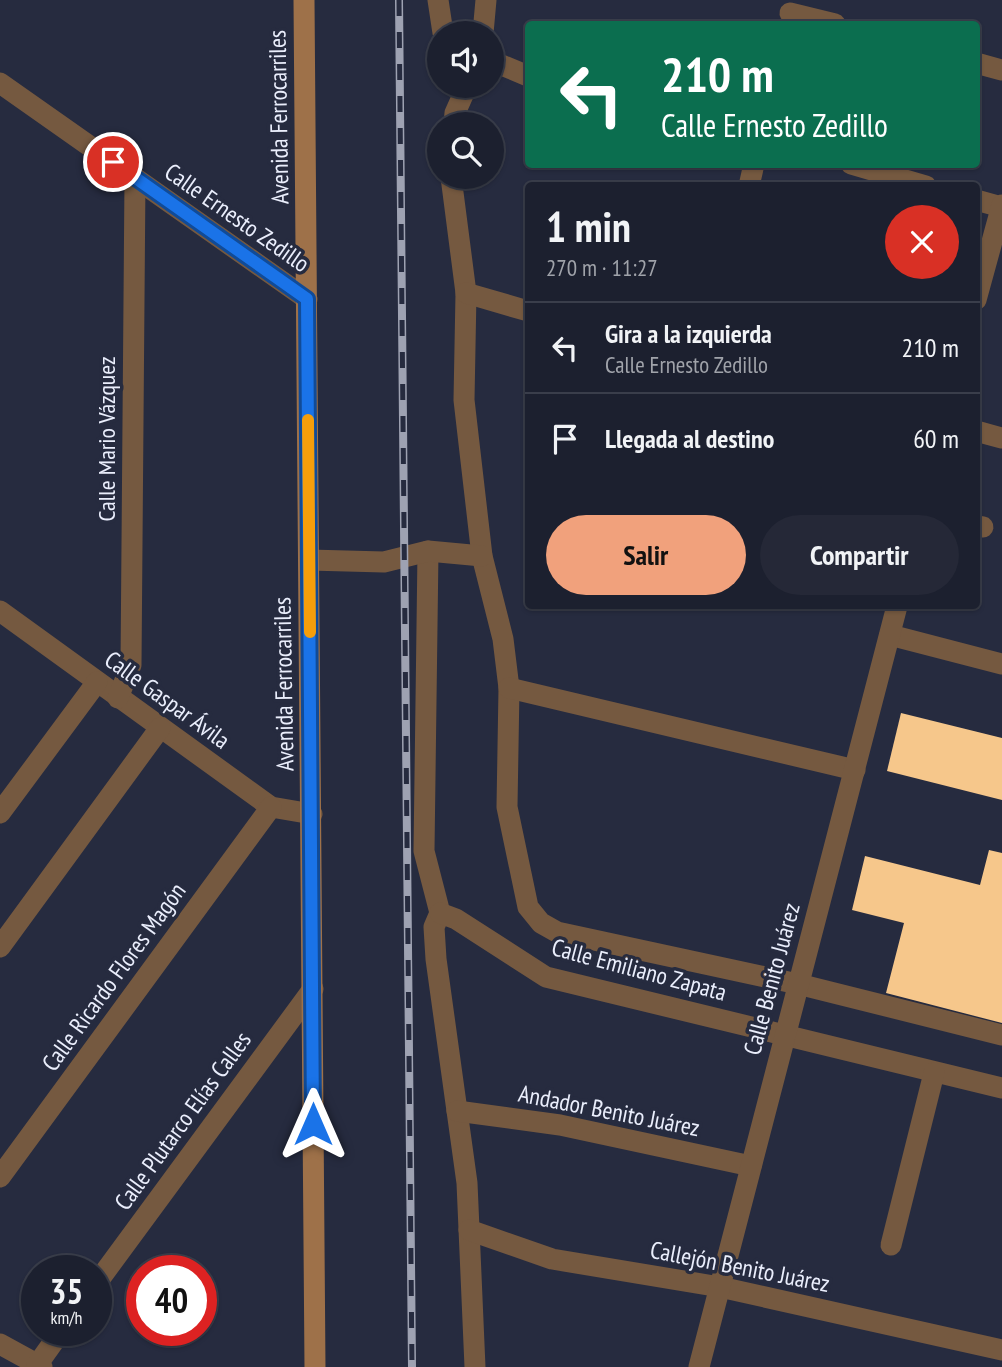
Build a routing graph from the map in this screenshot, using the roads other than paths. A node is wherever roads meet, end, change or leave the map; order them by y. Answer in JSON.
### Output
{"nodes":[{"id":1,"x":304,"y":0,"type":"edge"},
{"id":2,"x":438,"y":0,"type":"edge"},
{"id":3,"x":486,"y":0,"type":"edge"},
{"id":4,"x":790,"y":12,"type":"edge"},
{"id":5,"x":441,"y":21,"type":"edge"},
{"id":6,"x":484,"y":21,"type":"edge"},
{"id":7,"x":824,"y":21,"type":"edge"},
{"id":8,"x":980,"y":64,"type":"edge"},
{"id":9,"x":504,"y":66,"type":"edge"},
{"id":10,"x":1002,"y":69,"type":"edge"},
{"id":11,"x":525,"y":75,"type":"edge"},
{"id":12,"x":0,"y":83,"type":"edge"},
{"id":13,"x":865,"y":168,"type":"edge"},
{"id":14,"x":135,"y":178,"type":"junction"},
{"id":15,"x":912,"y":182,"type":"edge"},
{"id":16,"x":453,"y":189,"type":"edge"},
{"id":17,"x":980,"y":201,"type":"edge"},
{"id":18,"x":1002,"y":206,"type":"edge"},
{"id":19,"x":980,"y":286,"type":"edge"},
{"id":20,"x":466,"y":293,"type":"junction"},
{"id":21,"x":307,"y":299,"type":"junction"},
{"id":22,"x":525,"y":311,"type":"edge"},
{"id":23,"x":980,"y":432,"type":"edge"},
{"id":24,"x":1002,"y":438,"type":"edge"},
{"id":25,"x":428,"y":551,"type":"junction"},
{"id":26,"x":482,"y":556,"type":"junction"},
{"id":27,"x":309,"y":560,"type":"junction"},
{"id":28,"x":896,"y":609,"type":"edge"},
{"id":29,"x":0,"y":611,"type":"edge"},
{"id":30,"x":890,"y":635,"type":"junction"},
{"id":31,"x":1002,"y":664,"type":"edge"},
{"id":32,"x":97,"y":682,"type":"junction"},
{"id":33,"x":509,"y":688,"type":"junction"},
{"id":34,"x":118,"y":698,"type":"junction"},
{"id":35,"x":160,"y":728,"type":"junction"},
{"id":36,"x":855,"y":770,"type":"junction"},
{"id":37,"x":271,"y":807,"type":"junction"},
{"id":38,"x":0,"y":813,"type":"edge"},
{"id":39,"x":312,"y":814,"type":"junction"},
{"id":40,"x":440,"y":913,"type":"junction"},
{"id":41,"x":0,"y":947,"type":"edge"},
{"id":42,"x":798,"y":984,"type":"junction"},
{"id":43,"x":313,"y":989,"type":"junction"},
{"id":44,"x":784,"y":1035,"type":"junction"},
{"id":45,"x":1002,"y":1035,"type":"edge"},
{"id":46,"x":934,"y":1073,"type":"junction"},
{"id":47,"x":1002,"y":1088,"type":"edge"},
{"id":48,"x":457,"y":1111,"type":"junction"},
{"id":49,"x":751,"y":1166,"type":"junction"},
{"id":50,"x":0,"y":1177,"type":"edge"},
{"id":51,"x":469,"y":1230,"type":"junction"},
{"id":52,"x":891,"y":1245,"type":"dead end"},
{"id":53,"x":112,"y":1262,"type":"edge"},
{"id":54,"x":720,"y":1287,"type":"junction"},
{"id":55,"x":0,"y":1344,"type":"edge"},
{"id":56,"x":52,"y":1346,"type":"edge"},
{"id":57,"x":1002,"y":1350,"type":"edge"},
{"id":58,"x":40,"y":1366,"type":"edge"},
{"id":59,"x":480,"y":1366,"type":"edge"},
{"id":60,"x":315,"y":1367,"type":"edge"},
{"id":61,"x":699,"y":1367,"type":"edge"}],
"edges":[{"from":1,"to":21,"type":"street","name":"Avenida Ferrocarriles"},
{"from":2,"to":5,"type":"street"},
{"from":3,"to":6,"type":"street"},
{"from":4,"to":7,"type":"street"},
{"from":8,"to":10,"type":"street"},
{"from":9,"to":11,"type":"street"},
{"from":12,"to":14,"type":"street","name":"Calle Ernesto Zedillo"},
{"from":13,"to":15,"type":"street"},
{"from":14,"to":21,"type":"street","name":"Calle Ernesto Zedillo"},
{"from":14,"to":34,"type":"street","name":"Calle Mario Vázquez"},
{"from":16,"to":20,"type":"street"},
{"from":17,"to":18,"type":"street"},
{"from":18,"to":19,"type":"street"},
{"from":20,"to":22,"type":"street"},
{"from":20,"to":26,"type":"street"},
{"from":21,"to":27,"type":"street","name":"Avenida Ferrocarriles"},
{"from":23,"to":24,"type":"street"},
{"from":25,"to":26,"type":"street"},
{"from":25,"to":27,"type":"street"},
{"from":25,"to":40,"type":"street"},
{"from":26,"to":33,"type":"street"},
{"from":27,"to":39,"type":"street","name":"Avenida Ferrocarriles"},
{"from":28,"to":30,"type":"street","name":"Calle Benito Juárez"},
{"from":29,"to":32,"type":"street","name":"Calle Gaspar Ávila"},
{"from":30,"to":31,"type":"street"},
{"from":30,"to":36,"type":"street","name":"Calle Benito Juárez"},
{"from":32,"to":34,"type":"street","name":"Calle Gaspar Ávila"},
{"from":32,"to":38,"type":"street"},
{"from":33,"to":36,"type":"street"},
{"from":33,"to":42,"type":"street"},
{"from":34,"to":35,"type":"street","name":"Calle Gaspar Ávila"},
{"from":35,"to":37,"type":"street","name":"Calle Gaspar Ávila"},
{"from":35,"to":41,"type":"street"},
{"from":36,"to":42,"type":"street","name":"Calle Benito Juárez"},
{"from":37,"to":39,"type":"street","name":"Calle Gaspar Ávila"},
{"from":37,"to":50,"type":"street","name":"Calle Ricardo Flores Magón"},
{"from":39,"to":43,"type":"street","name":"Avenida Ferrocarriles"},
{"from":40,"to":44,"type":"street","name":"Calle Emiliano Zapata"},
{"from":40,"to":48,"type":"street"},
{"from":42,"to":44,"type":"street","name":"Calle Benito Juárez"},
{"from":42,"to":45,"type":"street"},
{"from":43,"to":53,"type":"street","name":"Calle Plutarco Elías Calles"},
{"from":43,"to":60,"type":"street","name":"Avenida Ferrocarriles"},
{"from":44,"to":46,"type":"street","name":"Calle Emiliano Zapata"},
{"from":44,"to":49,"type":"street","name":"Calle Benito Juárez"},
{"from":46,"to":47,"type":"street","name":"Calle Emiliano Zapata"},
{"from":46,"to":52,"type":"street"},
{"from":48,"to":49,"type":"street","name":"Andador Benito Juárez"},
{"from":48,"to":51,"type":"street"},
{"from":49,"to":54,"type":"street","name":"Calle Benito Juárez"},
{"from":51,"to":54,"type":"street","name":"Callejón Benito Juárez"},
{"from":51,"to":59,"type":"street"},
{"from":54,"to":57,"type":"street","name":"Callejón Benito Juárez"},
{"from":54,"to":61,"type":"street","name":"Calle Benito Juárez"},
{"from":55,"to":58,"type":"street"},
{"from":56,"to":58,"type":"street"}]}
